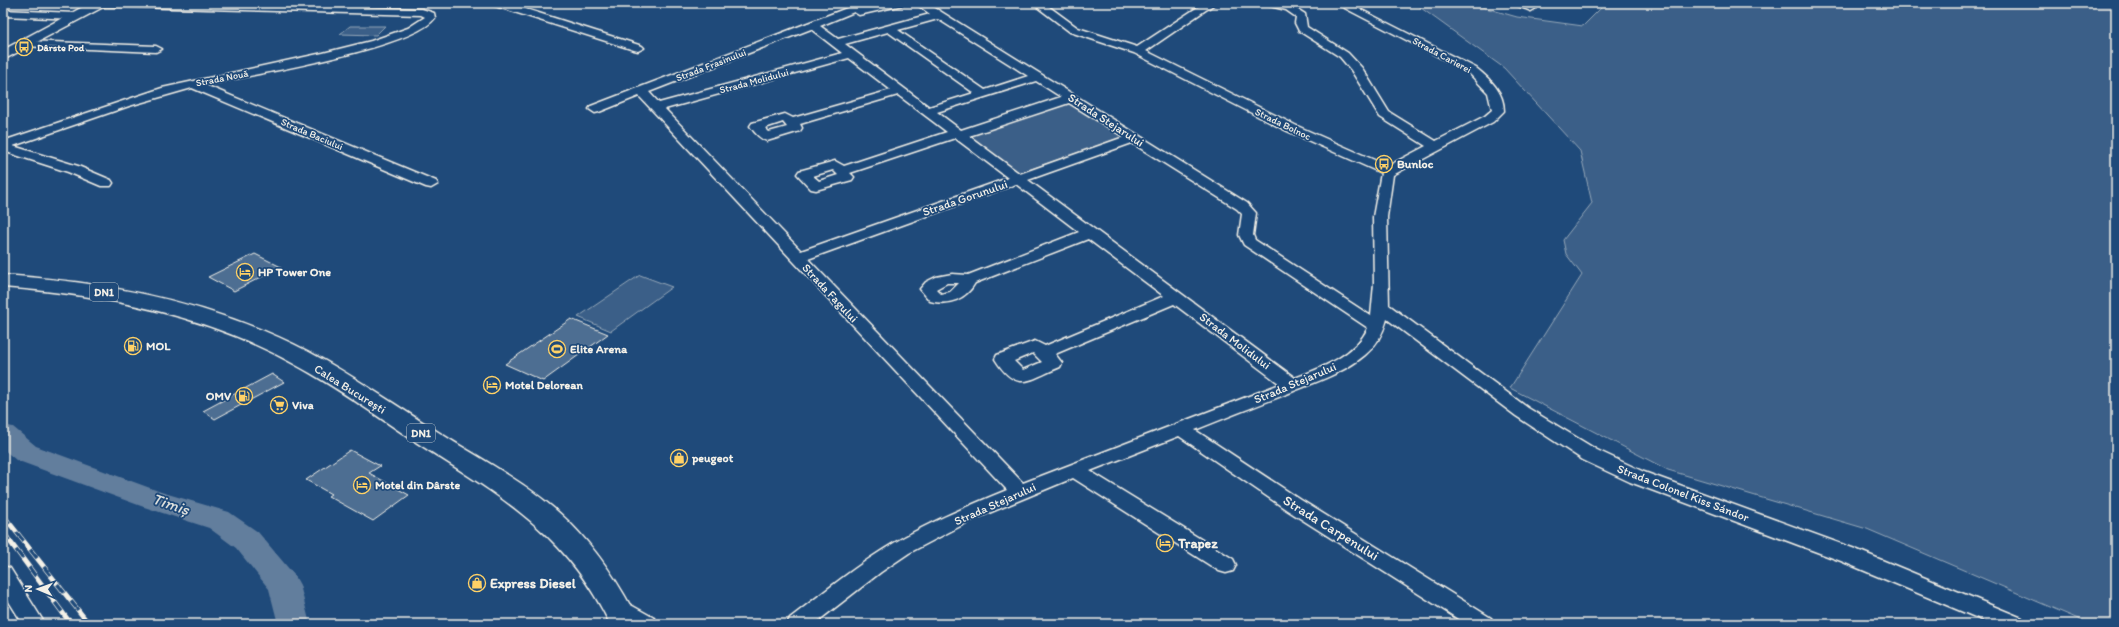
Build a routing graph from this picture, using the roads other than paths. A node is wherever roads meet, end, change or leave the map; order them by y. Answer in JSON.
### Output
{"nodes":[{"id":1,"x":100,"y":3,"type":"edge"},
{"id":2,"x":432,"y":3,"type":"edge"},
{"id":3,"x":496,"y":3,"type":"edge"},
{"id":4,"x":869,"y":3,"type":"edge"},
{"id":5,"x":899,"y":3,"type":"edge"},
{"id":6,"x":920,"y":3,"type":"edge"},
{"id":7,"x":1037,"y":3,"type":"edge"},
{"id":8,"x":1211,"y":3,"type":"edge"},
{"id":9,"x":1270,"y":3,"type":"edge"},
{"id":10,"x":1340,"y":3,"type":"edge"},
{"id":11,"x":1516,"y":3,"type":"edge"},
{"id":12,"x":1531,"y":8,"type":"dead end"},
{"id":13,"x":422,"y":12,"type":"junction"},
{"id":14,"x":3,"y":13,"type":"edge"},
{"id":15,"x":939,"y":15,"type":"junction"},
{"id":16,"x":75,"y":16,"type":"junction"},
{"id":17,"x":827,"y":19,"type":"junction"},
{"id":18,"x":812,"y":25,"type":"junction"},
{"id":19,"x":890,"y":29,"type":"junction"},
{"id":20,"x":837,"y":43,"type":"junction"},
{"id":21,"x":25,"y":44,"type":"junction"},
{"id":22,"x":638,"y":48,"type":"dead end"},
{"id":23,"x":156,"y":49,"type":"dead end"},
{"id":24,"x":1138,"y":51,"type":"junction"},
{"id":25,"x":852,"y":54,"type":"junction"},
{"id":26,"x":3,"y":56,"type":"edge"},
{"id":27,"x":1038,"y":77,"type":"junction"},
{"id":28,"x":192,"y":84,"type":"junction"},
{"id":29,"x":900,"y":90,"type":"junction"},
{"id":30,"x":642,"y":92,"type":"junction"},
{"id":31,"x":984,"y":94,"type":"junction"},
{"id":32,"x":1071,"y":98,"type":"junction"},
{"id":33,"x":657,"y":107,"type":"junction"},
{"id":34,"x":595,"y":109,"type":"dead end"},
{"id":35,"x":928,"y":111,"type":"junction"},
{"id":36,"x":791,"y":123,"type":"dead end"},
{"id":37,"x":959,"y":134,"type":"junction"},
{"id":38,"x":1133,"y":138,"type":"junction"},
{"id":39,"x":3,"y":146,"type":"edge"},
{"id":40,"x":1436,"y":147,"type":"junction"},
{"id":41,"x":842,"y":171,"type":"dead end"},
{"id":42,"x":1389,"y":171,"type":"junction"},
{"id":43,"x":1018,"y":179,"type":"junction"},
{"id":44,"x":106,"y":183,"type":"dead end"},
{"id":45,"x":431,"y":184,"type":"dead end"},
{"id":46,"x":1090,"y":233,"type":"junction"},
{"id":47,"x":797,"y":258,"type":"junction"},
{"id":48,"x":969,"y":280,"type":"dead end"},
{"id":49,"x":3,"y":281,"type":"edge"},
{"id":50,"x":1176,"y":297,"type":"junction"},
{"id":51,"x":1381,"y":307,"type":"junction"},
{"id":52,"x":1377,"y":327,"type":"junction"},
{"id":53,"x":1043,"y":353,"type":"dead end"},
{"id":54,"x":1293,"y":385,"type":"junction"},
{"id":55,"x":1180,"y":428,"type":"junction"},
{"id":56,"x":1074,"y":470,"type":"junction"},
{"id":57,"x":1020,"y":492,"type":"junction"},
{"id":58,"x":1226,"y":565,"type":"dead end"},
{"id":59,"x":3,"y":574,"type":"edge"},
{"id":60,"x":620,"y":615,"type":"edge"},
{"id":61,"x":34,"y":624,"type":"edge"},
{"id":62,"x":646,"y":624,"type":"edge"},
{"id":63,"x":798,"y":624,"type":"edge"},
{"id":64,"x":1483,"y":624,"type":"edge"},
{"id":65,"x":2014,"y":624,"type":"edge"}],
"edges":[{"from":1,"to":13,"type":"street"},
{"from":1,"to":16,"type":"main road"},
{"from":2,"to":13,"type":"street"},
{"from":3,"to":22,"type":"street"},
{"from":4,"to":17,"type":"street","name":"Strada Frasinului"},
{"from":5,"to":17,"type":"street","name":"Strada Frasinului"},
{"from":6,"to":15,"type":"street","name":"Strada Stejarului"},
{"from":7,"to":24,"type":"street","name":"Strada Bolnoc"},
{"from":8,"to":24,"type":"street"},
{"from":9,"to":40,"type":"street"},
{"from":10,"to":40,"type":"street","name":"Strada Carierei"},
{"from":11,"to":12,"type":"street"},
{"from":13,"to":28,"type":"street","name":"Strada Nouă"},
{"from":14,"to":16,"type":"street"},
{"from":15,"to":19,"type":"street"},
{"from":15,"to":27,"type":"street","name":"Strada Stejarului"},
{"from":16,"to":21,"type":"main road"},
{"from":17,"to":18,"type":"street","name":"Strada Frasinului"},
{"from":18,"to":20,"type":"street","name":"Strada Molidului"},
{"from":18,"to":30,"type":"street","name":"Strada Frasinului"},
{"from":19,"to":20,"type":"street"},
{"from":19,"to":31,"type":"street"},
{"from":20,"to":25,"type":"street","name":"Strada Molidului"},
{"from":21,"to":23,"type":"street"},
{"from":21,"to":26,"type":"main road"},
{"from":24,"to":42,"type":"street","name":"Strada Bolnoc"},
{"from":25,"to":29,"type":"street","name":"Strada Molidului"},
{"from":25,"to":33,"type":"street","name":"Strada Molidului"},
{"from":27,"to":31,"type":"street"},
{"from":27,"to":32,"type":"street","name":"Strada Stejarului"},
{"from":28,"to":39,"type":"street","name":"Strada Nouă"},
{"from":28,"to":45,"type":"street","name":"Strada Baciului"},
{"from":29,"to":35,"type":"street","name":"Strada Molidului"},
{"from":29,"to":36,"type":"street"},
{"from":30,"to":33,"type":"street","name":"Strada Fagului"},
{"from":30,"to":34,"type":"street","name":"Strada Frasinului"},
{"from":31,"to":35,"type":"street"},
{"from":32,"to":37,"type":"street"},
{"from":32,"to":38,"type":"street","name":"Strada Stejarului"},
{"from":33,"to":47,"type":"street","name":"Strada Fagului"},
{"from":35,"to":37,"type":"street","name":"Strada Molidului"},
{"from":37,"to":41,"type":"street"},
{"from":37,"to":43,"type":"street","name":"Strada Molidului"},
{"from":38,"to":43,"type":"street","name":"Strada Gorunului"},
{"from":38,"to":52,"type":"street","name":"Strada Stejarului"},
{"from":39,"to":44,"type":"street"},
{"from":40,"to":42,"type":"street","name":"Strada Carierei"},
{"from":42,"to":51,"type":"street"},
{"from":43,"to":46,"type":"street","name":"Strada Molidului"},
{"from":43,"to":47,"type":"street","name":"Strada Gorunului"},
{"from":46,"to":48,"type":"street"},
{"from":46,"to":50,"type":"street","name":"Strada Molidului"},
{"from":47,"to":57,"type":"street","name":"Strada Fagului"},
{"from":49,"to":60,"type":"highway","name":"Calea București","number":"DN1"},
{"from":50,"to":53,"type":"street"},
{"from":50,"to":54,"type":"street","name":"Strada Molidului"},
{"from":51,"to":52,"type":"street"},
{"from":51,"to":65,"type":"street","name":"Strada Colonel Kiss Sándor"},
{"from":52,"to":54,"type":"street","name":"Strada Stejarului"},
{"from":54,"to":55,"type":"street","name":"Strada Stejarului"},
{"from":55,"to":56,"type":"street","name":"Strada Stejarului"},
{"from":55,"to":64,"type":"street","name":"Strada Carpenului"},
{"from":56,"to":57,"type":"street","name":"Strada Stejarului"},
{"from":56,"to":58,"type":"street"},
{"from":57,"to":63,"type":"street","name":"Strada Stejarului"},
{"from":59,"to":61,"type":"street"},
{"from":60,"to":62,"type":"street"}]}
